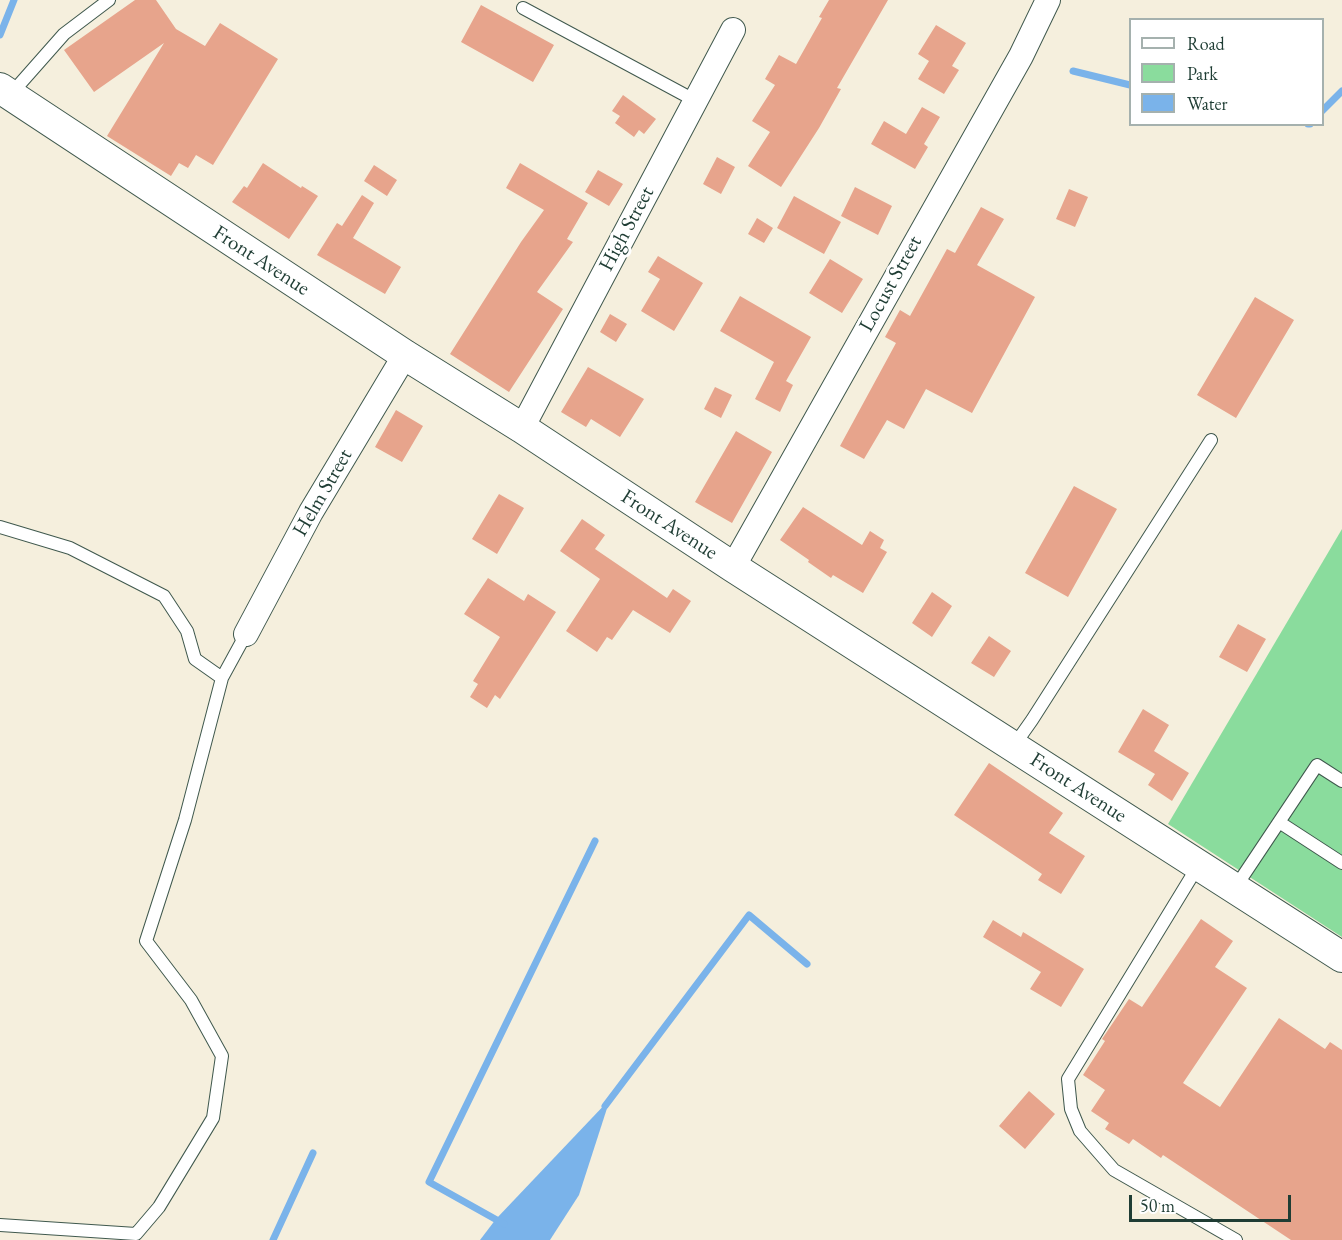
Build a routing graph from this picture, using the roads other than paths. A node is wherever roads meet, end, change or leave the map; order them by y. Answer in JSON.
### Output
{"nodes":[{"id":1,"x":110,"y":0,"type":"edge"},
{"id":2,"x":1047,"y":0,"type":"edge"},
{"id":3,"x":523,"y":8,"type":"dead end"},
{"id":4,"x":733,"y":30,"type":"dead end"},
{"id":5,"x":5,"y":91,"type":"edge"},
{"id":6,"x":696,"y":101,"type":"junction"},
{"id":7,"x":405,"y":355,"type":"junction"},
{"id":8,"x":522,"y":428,"type":"junction"},
{"id":9,"x":1211,"y":440,"type":"dead end"},
{"id":10,"x":0,"y":527,"type":"edge"},
{"id":11,"x":733,"y":567,"type":"junction"},
{"id":12,"x":246,"y":634,"type":"joint"},
{"id":13,"x":222,"y":678,"type":"junction"},
{"id":14,"x":1013,"y":747,"type":"junction"},
{"id":15,"x":1342,"y":781,"type":"edge"},
{"id":16,"x":1279,"y":822,"type":"junction"},
{"id":17,"x":1342,"y":863,"type":"edge"},
{"id":18,"x":1199,"y":865,"type":"junction"},
{"id":19,"x":1235,"y":888,"type":"junction"},
{"id":20,"x":1342,"y":957,"type":"edge"},
{"id":21,"x":0,"y":1225,"type":"edge"},
{"id":22,"x":1236,"y":1240,"type":"edge"}],
"edges":[{"from":1,"to":5,"type":"lane"},
{"from":2,"to":11,"type":"street","name":"Locust Street"},
{"from":3,"to":6,"type":"lane"},
{"from":4,"to":6,"type":"street","name":"High Street"},
{"from":5,"to":7,"type":"street","name":"Front Avenue"},
{"from":6,"to":8,"type":"street","name":"High Street"},
{"from":7,"to":8,"type":"street","name":"Front Avenue"},
{"from":7,"to":12,"type":"street","name":"Helm Street"},
{"from":8,"to":11,"type":"street","name":"Front Avenue"},
{"from":9,"to":14,"type":"lane"},
{"from":10,"to":13,"type":"lane"},
{"from":11,"to":14,"type":"street","name":"Front Avenue"},
{"from":12,"to":13,"type":"lane"},
{"from":13,"to":21,"type":"lane"},
{"from":14,"to":18,"type":"street","name":"Front Avenue"},
{"from":15,"to":16,"type":"lane"},
{"from":16,"to":17,"type":"lane"},
{"from":16,"to":19,"type":"lane"},
{"from":18,"to":19,"type":"street","name":"Front Avenue"},
{"from":18,"to":22,"type":"lane"},
{"from":19,"to":20,"type":"street","name":"Front Avenue"}]}
